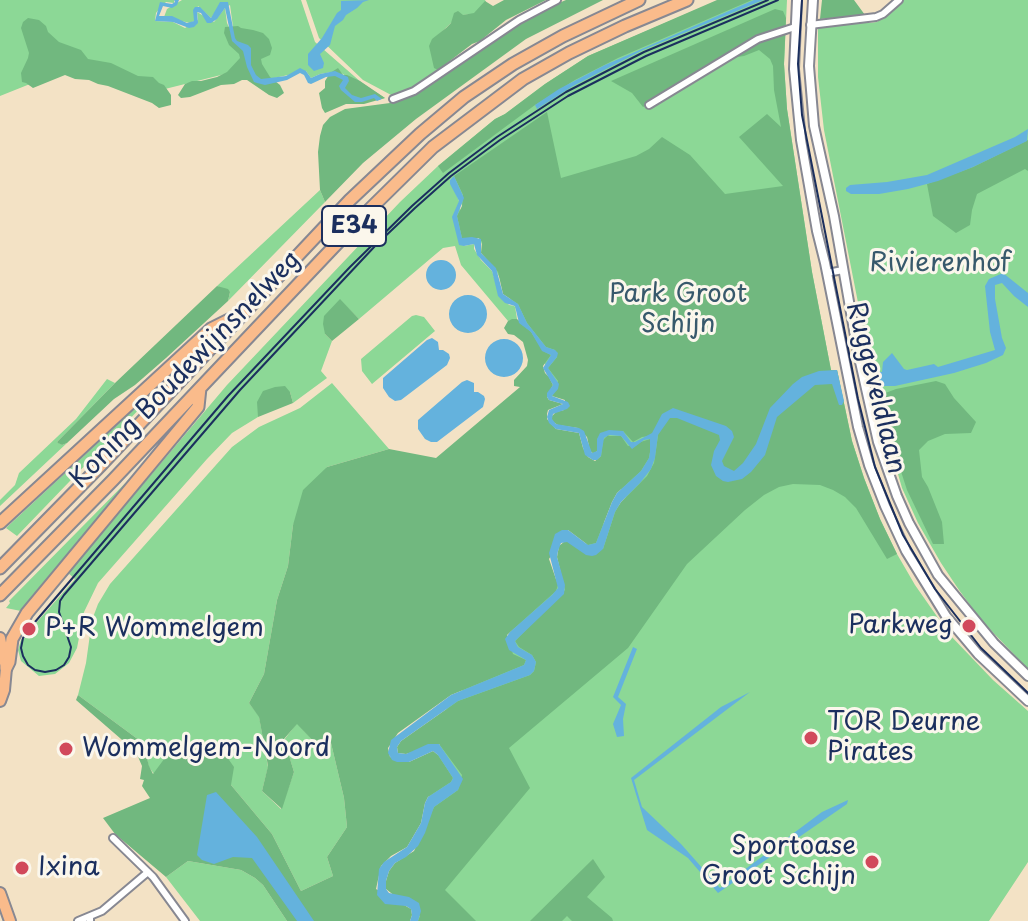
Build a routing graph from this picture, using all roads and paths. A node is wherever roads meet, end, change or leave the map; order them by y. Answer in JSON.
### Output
{"nodes":[{"id":1,"x":557,"y":0,"type":"edge"},
{"id":2,"x":639,"y":0,"type":"edge"},
{"id":3,"x":687,"y":0,"type":"edge"},
{"id":4,"x":797,"y":0,"type":"edge"},
{"id":5,"x":813,"y":0,"type":"edge"},
{"id":6,"x":899,"y":0,"type":"edge"},
{"id":7,"x":813,"y":25,"type":"junction"},
{"id":8,"x":795,"y":27,"type":"junction"},
{"id":9,"x":393,"y":99,"type":"dead end"},
{"id":10,"x":649,"y":105,"type":"dead end"},
{"id":11,"x":843,"y":270,"type":"junction"},
{"id":12,"x":827,"y":273,"type":"junction"},
{"id":13,"x":247,"y":311,"type":"junction"},
{"id":14,"x":200,"y":388,"type":"junction"},
{"id":15,"x":0,"y":523,"type":"edge"},
{"id":16,"x":0,"y":568,"type":"edge"},
{"id":17,"x":1,"y":595,"type":"edge"},
{"id":18,"x":0,"y":638,"type":"edge"},
{"id":19,"x":6,"y":668,"type":"junction"},
{"id":20,"x":1028,"y":676,"type":"edge"},
{"id":21,"x":0,"y":701,"type":"edge"},
{"id":22,"x":1028,"y":701,"type":"edge"},
{"id":23,"x":113,"y":838,"type":"dead end"},
{"id":24,"x":148,"y":872,"type":"junction"},
{"id":25,"x":0,"y":893,"type":"edge"},
{"id":26,"x":90,"y":919,"type":"edge"},
{"id":27,"x":10,"y":921,"type":"edge"},
{"id":28,"x":78,"y":921,"type":"edge"},
{"id":29,"x":185,"y":921,"type":"edge"}],
"edges":[{"from":1,"to":9,"type":"street"},
{"from":2,"to":13,"type":"highway","name":"Koning Boudewijnsnelweg","number":"E34"},
{"from":3,"to":14,"type":"highway","name":"Koning Boudewijnsnelweg","number":"E34"},
{"from":4,"to":8,"type":"street","name":"Ruggeveldlaan"},
{"from":5,"to":7,"type":"street","name":"Ruggeveldlaan"},
{"from":6,"to":7,"type":"street"},
{"from":7,"to":11,"type":"street","name":"Ruggeveldlaan"},
{"from":8,"to":10,"type":"street"},
{"from":8,"to":12,"type":"street","name":"Ruggeveldlaan"},
{"from":11,"to":12,"type":"street","name":"Ruggeveldlaan"},
{"from":11,"to":20,"type":"street","name":"Ruggeveldlaan"},
{"from":12,"to":22,"type":"street","name":"Ruggeveldlaan"},
{"from":13,"to":15,"type":"highway"},
{"from":13,"to":16,"type":"highway","name":"Koning Boudewijnsnelweg","number":"E34"},
{"from":14,"to":17,"type":"highway","name":"Koning Boudewijnsnelweg","number":"E34"},
{"from":14,"to":19,"type":"highway"},
{"from":18,"to":19,"type":"main road"},
{"from":19,"to":21,"type":"main road"},
{"from":23,"to":24,"type":"street"},
{"from":24,"to":26,"type":"street"},
{"from":24,"to":29,"type":"street"},
{"from":25,"to":27,"type":"main road"},
{"from":26,"to":28,"type":"street"}]}
